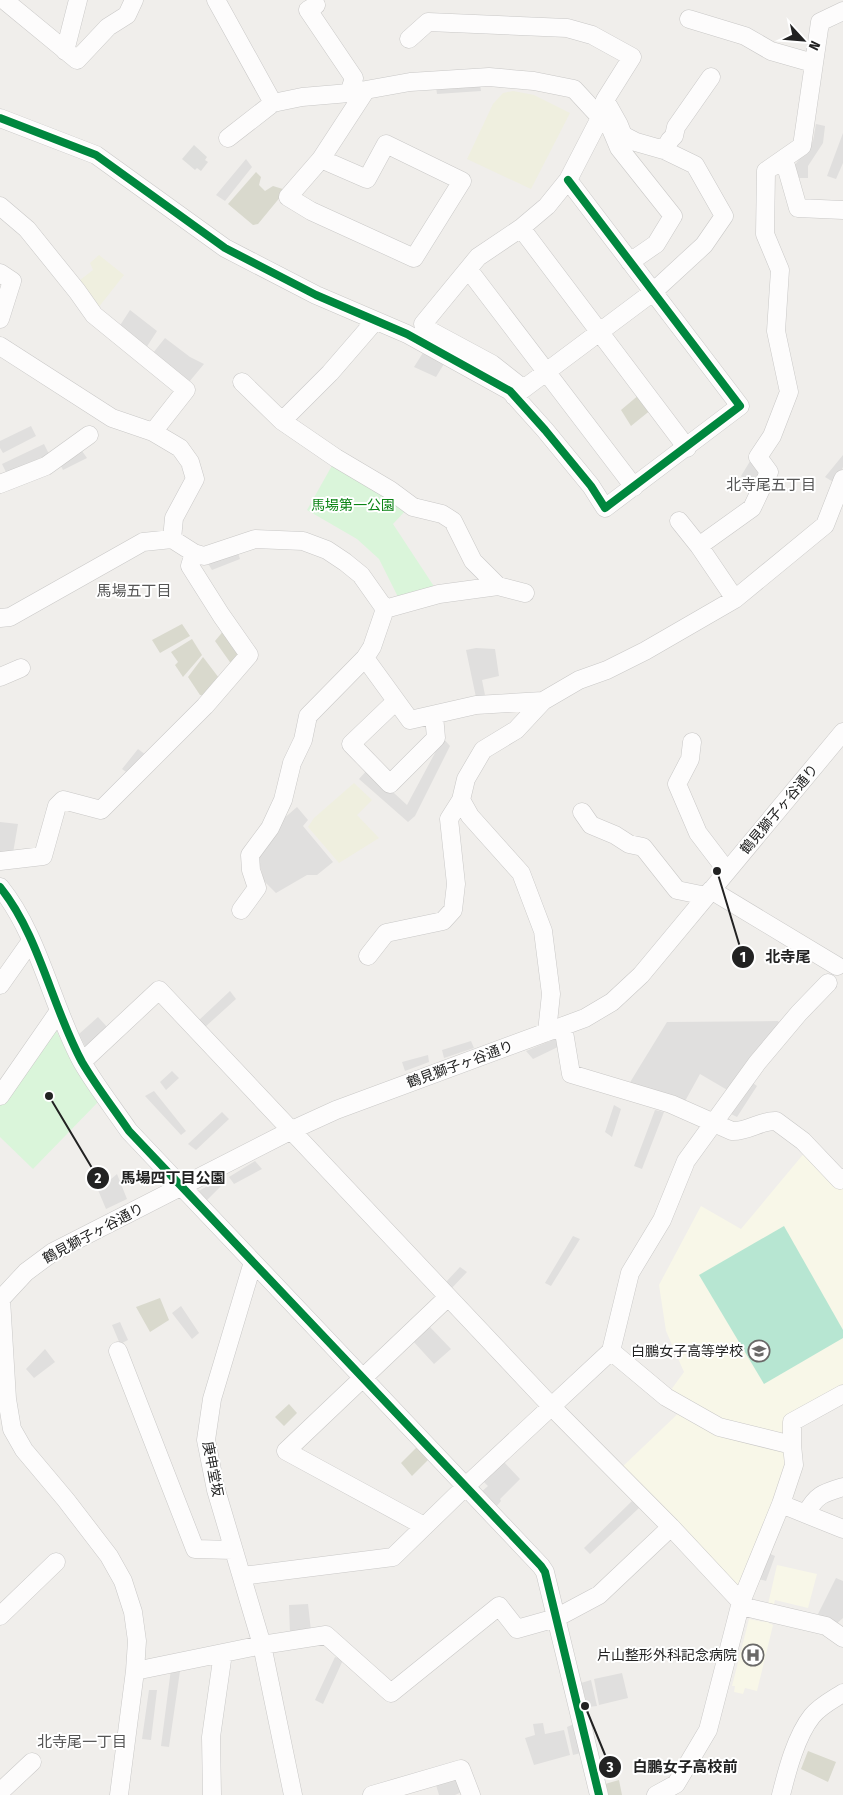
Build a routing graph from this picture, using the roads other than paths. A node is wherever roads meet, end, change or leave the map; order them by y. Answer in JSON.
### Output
{"nodes":[{"id":1,"x":4,"y":0,"type":"edge"},
{"id":2,"x":78,"y":0,"type":"edge"},
{"id":3,"x":134,"y":0,"type":"edge"},
{"id":4,"x":216,"y":0,"type":"edge"},
{"id":5,"x":316,"y":5,"type":"dead end"},
{"id":6,"x":843,"y":10,"type":"edge"},
{"id":7,"x":689,"y":19,"type":"dead end"},
{"id":8,"x":410,"y":38,"type":"dead end"},
{"id":9,"x":66,"y":51,"type":"junction"},
{"id":10,"x":814,"y":63,"type":"junction"},
{"id":11,"x":711,"y":77,"type":"dead end"},
{"id":12,"x":357,"y":91,"type":"junction"},
{"id":13,"x":273,"y":103,"type":"junction"},
{"id":14,"x":0,"y":118,"type":"edge"},
{"id":15,"x":611,"y":127,"type":"junction"},
{"id":16,"x":228,"y":138,"type":"dead end"},
{"id":17,"x":664,"y":150,"type":"junction"},
{"id":18,"x":321,"y":159,"type":"junction"},
{"id":19,"x":784,"y":159,"type":"junction"},
{"id":20,"x":568,"y":180,"type":"junction"},
{"id":21,"x":0,"y":206,"type":"edge"},
{"id":22,"x":843,"y":210,"type":"edge"},
{"id":23,"x":521,"y":228,"type":"junction"},
{"id":24,"x":630,"y":262,"type":"junction"},
{"id":25,"x":468,"y":269,"type":"junction"},
{"id":26,"x":0,"y":273,"type":"edge"},
{"id":27,"x":653,"y":292,"type":"junction"},
{"id":28,"x":0,"y":319,"type":"edge"},
{"id":29,"x":375,"y":321,"type":"junction"},
{"id":30,"x":600,"y":331,"type":"junction"},
{"id":31,"x":0,"y":346,"type":"edge"},
{"id":32,"x":547,"y":372,"type":"junction"},
{"id":33,"x":242,"y":382,"type":"dead end"},
{"id":34,"x":519,"y":392,"type":"junction"},
{"id":35,"x":282,"y":421,"type":"junction"},
{"id":36,"x":153,"y":432,"type":"junction"},
{"id":37,"x":89,"y":435,"type":"dead end"},
{"id":38,"x":687,"y":448,"type":"junction"},
{"id":39,"x":843,"y":479,"type":"edge"},
{"id":40,"x":0,"y":484,"type":"edge"},
{"id":41,"x":634,"y":487,"type":"junction"},
{"id":42,"x":679,"y":521,"type":"dead end"},
{"id":43,"x":172,"y":539,"type":"junction"},
{"id":44,"x":699,"y":546,"type":"junction"},
{"id":45,"x":194,"y":553,"type":"junction"},
{"id":46,"x":498,"y":586,"type":"junction"},
{"id":47,"x":525,"y":593,"type":"dead end"},
{"id":48,"x":735,"y":599,"type":"junction"},
{"id":49,"x":385,"y":609,"type":"junction"},
{"id":50,"x":0,"y":618,"type":"edge"},
{"id":51,"x":365,"y":658,"type":"junction"},
{"id":52,"x":21,"y":668,"type":"dead end"},
{"id":53,"x":0,"y":677,"type":"edge"},
{"id":54,"x":396,"y":701,"type":"junction"},
{"id":55,"x":543,"y":701,"type":"junction"},
{"id":56,"x":434,"y":715,"type":"junction"},
{"id":57,"x":843,"y":732,"type":"edge"},
{"id":58,"x":692,"y":742,"type":"dead end"},
{"id":59,"x":461,"y":800,"type":"junction"},
{"id":60,"x":582,"y":812,"type":"dead end"},
{"id":61,"x":0,"y":861,"type":"edge"},
{"id":62,"x":727,"y":871,"type":"junction"},
{"id":63,"x":0,"y":887,"type":"edge"},
{"id":64,"x":709,"y":893,"type":"junction"},
{"id":65,"x":242,"y":910,"type":"dead end"},
{"id":66,"x":31,"y":941,"type":"junction"},
{"id":67,"x":368,"y":956,"type":"dead end"},
{"id":68,"x":837,"y":966,"type":"dead end"},
{"id":69,"x":828,"y":983,"type":"dead end"},
{"id":70,"x":0,"y":985,"type":"edge"},
{"id":71,"x":60,"y":1011,"type":"junction"},
{"id":72,"x":555,"y":1029,"type":"junction"},
{"id":73,"x":82,"y":1062,"type":"junction"},
{"id":74,"x":0,"y":1096,"type":"edge"},
{"id":75,"x":715,"y":1122,"type":"junction"},
{"id":76,"x":290,"y":1131,"type":"junction"},
{"id":77,"x":843,"y":1178,"type":"edge"},
{"id":78,"x":181,"y":1187,"type":"junction"},
{"id":79,"x":253,"y":1262,"type":"junction"},
{"id":80,"x":448,"y":1297,"type":"junction"},
{"id":81,"x":0,"y":1299,"type":"edge"},
{"id":82,"x":118,"y":1350,"type":"dead end"},
{"id":83,"x":611,"y":1351,"type":"junction"},
{"id":84,"x":363,"y":1378,"type":"junction"},
{"id":85,"x":843,"y":1394,"type":"edge"},
{"id":86,"x":552,"y":1407,"type":"junction"},
{"id":87,"x":792,"y":1445,"type":"junction"},
{"id":88,"x":466,"y":1486,"type":"junction"},
{"id":89,"x":843,"y":1487,"type":"edge"},
{"id":90,"x":781,"y":1504,"type":"junction"},
{"id":91,"x":806,"y":1514,"type":"junction"},
{"id":92,"x":424,"y":1526,"type":"junction"},
{"id":93,"x":671,"y":1527,"type":"junction"},
{"id":94,"x":843,"y":1529,"type":"edge"},
{"id":95,"x":233,"y":1550,"type":"junction"},
{"id":96,"x":56,"y":1562,"type":"dead end"},
{"id":97,"x":242,"y":1576,"type":"junction"},
{"id":98,"x":741,"y":1604,"type":"junction"},
{"id":99,"x":0,"y":1616,"type":"edge"},
{"id":100,"x":556,"y":1618,"type":"junction"},
{"id":101,"x":843,"y":1638,"type":"edge"},
{"id":102,"x":262,"y":1645,"type":"junction"},
{"id":103,"x":223,"y":1653,"type":"junction"},
{"id":104,"x":135,"y":1671,"type":"junction"},
{"id":105,"x":843,"y":1693,"type":"edge"},
{"id":106,"x":32,"y":1762,"type":"dead end"},
{"id":107,"x":0,"y":1792,"type":"edge"},
{"id":108,"x":119,"y":1795,"type":"edge"},
{"id":109,"x":212,"y":1795,"type":"edge"},
{"id":110,"x":293,"y":1795,"type":"edge"},
{"id":111,"x":372,"y":1795,"type":"edge"},
{"id":112,"x":471,"y":1795,"type":"edge"},
{"id":113,"x":599,"y":1795,"type":"edge"},
{"id":114,"x":656,"y":1795,"type":"edge"},
{"id":115,"x":781,"y":1795,"type":"edge"}],
"edges":[{"from":1,"to":9,"type":"street"},
{"from":2,"to":9,"type":"street"},
{"from":3,"to":9,"type":"street"},
{"from":4,"to":13,"type":"street"},
{"from":5,"to":12,"type":"street"},
{"from":6,"to":10,"type":"street"},
{"from":7,"to":10,"type":"street"},
{"from":8,"to":15,"type":"street"},
{"from":10,"to":19,"type":"street"},
{"from":11,"to":17,"type":"street"},
{"from":12,"to":13,"type":"street"},
{"from":12,"to":15,"type":"street"},
{"from":12,"to":18,"type":"street"},
{"from":13,"to":16,"type":"street"},
{"from":14,"to":29,"type":"street"},
{"from":15,"to":17,"type":"street"},
{"from":15,"to":20,"type":"street"},
{"from":15,"to":24,"type":"street"},
{"from":17,"to":27,"type":"street"},
{"from":18,"to":18,"type":"street"},
{"from":19,"to":22,"type":"street"},
{"from":19,"to":44,"type":"street"},
{"from":20,"to":23,"type":"street"},
{"from":20,"to":24,"type":"street"},
{"from":21,"to":36,"type":"street"},
{"from":23,"to":25,"type":"street"},
{"from":23,"to":30,"type":"street"},
{"from":24,"to":27,"type":"street"},
{"from":25,"to":32,"type":"street"},
{"from":25,"to":34,"type":"street"},
{"from":26,"to":28,"type":"street"},
{"from":27,"to":30,"type":"street"},
{"from":27,"to":38,"type":"street"},
{"from":29,"to":34,"type":"street"},
{"from":29,"to":35,"type":"street"},
{"from":30,"to":32,"type":"street"},
{"from":30,"to":38,"type":"street"},
{"from":31,"to":36,"type":"street"},
{"from":32,"to":34,"type":"street"},
{"from":32,"to":41,"type":"street"},
{"from":33,"to":35,"type":"street"},
{"from":34,"to":41,"type":"street"},
{"from":35,"to":46,"type":"street"},
{"from":36,"to":43,"type":"street"},
{"from":37,"to":40,"type":"street"},
{"from":38,"to":41,"type":"street"},
{"from":39,"to":48,"type":"street"},
{"from":42,"to":44,"type":"street"},
{"from":43,"to":45,"type":"street"},
{"from":43,"to":50,"type":"street"},
{"from":44,"to":48,"type":"street"},
{"from":45,"to":49,"type":"street"},
{"from":45,"to":61,"type":"street"},
{"from":46,"to":47,"type":"street"},
{"from":46,"to":49,"type":"street"},
{"from":48,"to":55,"type":"street"},
{"from":49,"to":51,"type":"street"},
{"from":51,"to":54,"type":"street"},
{"from":51,"to":65,"type":"street"},
{"from":52,"to":53,"type":"street"},
{"from":54,"to":56,"type":"street"},
{"from":54,"to":56,"type":"street"},
{"from":55,"to":56,"type":"street"},
{"from":55,"to":59,"type":"street"},
{"from":57,"to":62,"type":"street","name":"鶴見獅子ヶ谷通り"},
{"from":58,"to":62,"type":"street"},
{"from":59,"to":67,"type":"street"},
{"from":59,"to":72,"type":"street"},
{"from":60,"to":64,"type":"street"},
{"from":62,"to":64,"type":"street","name":"鶴見獅子ヶ谷通り"},
{"from":63,"to":66,"type":"street"},
{"from":64,"to":68,"type":"street"},
{"from":64,"to":72,"type":"street","name":"鶴見獅子ヶ谷通り"},
{"from":66,"to":70,"type":"street"},
{"from":66,"to":71,"type":"street"},
{"from":69,"to":75,"type":"street"},
{"from":71,"to":73,"type":"street"},
{"from":71,"to":74,"type":"street"},
{"from":72,"to":75,"type":"street"},
{"from":72,"to":76,"type":"street","name":"鶴見獅子ヶ谷通り"},
{"from":73,"to":76,"type":"street"},
{"from":73,"to":78,"type":"street"},
{"from":75,"to":77,"type":"street"},
{"from":75,"to":83,"type":"street"},
{"from":76,"to":78,"type":"street","name":"鶴見獅子ヶ谷通り"},
{"from":76,"to":80,"type":"street"},
{"from":78,"to":79,"type":"street"},
{"from":78,"to":81,"type":"street","name":"鶴見獅子ヶ谷通り"},
{"from":79,"to":84,"type":"street"},
{"from":79,"to":95,"type":"street","name":"庚申堂坂"},
{"from":80,"to":84,"type":"street"},
{"from":80,"to":86,"type":"street"},
{"from":81,"to":104,"type":"street"},
{"from":82,"to":95,"type":"street"},
{"from":83,"to":86,"type":"street"},
{"from":83,"to":87,"type":"street"},
{"from":84,"to":88,"type":"street"},
{"from":84,"to":92,"type":"street"},
{"from":85,"to":87,"type":"street"},
{"from":86,"to":88,"type":"street"},
{"from":86,"to":93,"type":"street"},
{"from":87,"to":90,"type":"street"},
{"from":88,"to":92,"type":"street"},
{"from":88,"to":100,"type":"street"},
{"from":89,"to":91,"type":"street"},
{"from":90,"to":91,"type":"street"},
{"from":90,"to":98,"type":"street"},
{"from":91,"to":94,"type":"street"},
{"from":92,"to":97,"type":"street"},
{"from":93,"to":98,"type":"street"},
{"from":93,"to":100,"type":"street"},
{"from":95,"to":97,"type":"street","name":"庚申堂坂"},
{"from":96,"to":99,"type":"street"},
{"from":97,"to":102,"type":"street","name":"庚申堂坂"},
{"from":98,"to":101,"type":"street"},
{"from":98,"to":114,"type":"street"},
{"from":100,"to":102,"type":"street"},
{"from":100,"to":113,"type":"street"},
{"from":102,"to":103,"type":"street"},
{"from":102,"to":110,"type":"street","name":"庚申堂坂"},
{"from":103,"to":104,"type":"street"},
{"from":103,"to":109,"type":"street"},
{"from":104,"to":108,"type":"street"},
{"from":105,"to":115,"type":"street"},
{"from":106,"to":107,"type":"street"},
{"from":111,"to":112,"type":"street"}]}
